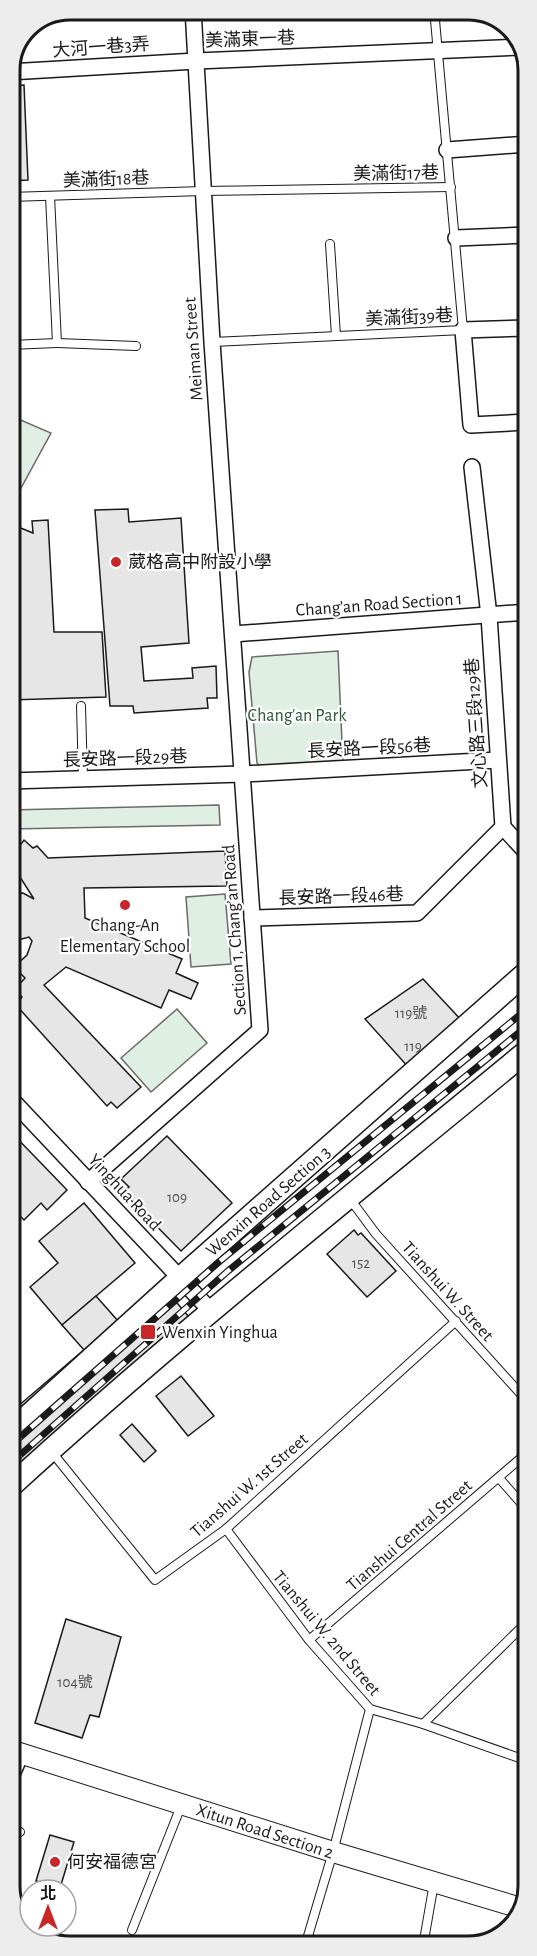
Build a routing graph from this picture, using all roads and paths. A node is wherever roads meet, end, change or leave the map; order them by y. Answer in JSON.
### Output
{"nodes":[{"id":1,"x":194,"y":20,"type":"edge"},
{"id":2,"x":435,"y":20,"type":"edge"},
{"id":3,"x":513,"y":47,"type":"edge"},
{"id":4,"x":437,"y":51,"type":"junction"},
{"id":5,"x":196,"y":61,"type":"junction"},
{"id":6,"x":20,"y":71,"type":"edge"},
{"id":7,"x":518,"y":145,"type":"edge"},
{"id":8,"x":447,"y":150,"type":"junction"},
{"id":9,"x":451,"y":187,"type":"junction"},
{"id":10,"x":203,"y":191,"type":"junction"},
{"id":11,"x":50,"y":195,"type":"junction"},
{"id":12,"x":20,"y":196,"type":"edge"},
{"id":13,"x":518,"y":235,"type":"edge"},
{"id":14,"x":456,"y":238,"type":"junction"},
{"id":15,"x":330,"y":244,"type":"dead end"},
{"id":16,"x":518,"y":328,"type":"edge"},
{"id":17,"x":463,"y":330,"type":"junction"},
{"id":18,"x":336,"y":336,"type":"junction"},
{"id":19,"x":212,"y":342,"type":"junction"},
{"id":20,"x":57,"y":343,"type":"junction"},
{"id":21,"x":20,"y":345,"type":"edge"},
{"id":22,"x":136,"y":346,"type":"dead end"},
{"id":23,"x":518,"y":422,"type":"edge"},
{"id":24,"x":472,"y":467,"type":"dead end"},
{"id":25,"x":518,"y":613,"type":"edge"},
{"id":26,"x":489,"y":616,"type":"junction"},
{"id":27,"x":233,"y":634,"type":"junction"},
{"id":28,"x":81,"y":706,"type":"dead end"},
{"id":29,"x":498,"y":760,"type":"junction"},
{"id":30,"x":243,"y":774,"type":"junction"},
{"id":31,"x":83,"y":779,"type":"junction"},
{"id":32,"x":20,"y":781,"type":"edge"},
{"id":33,"x":503,"y":827,"type":"junction"},
{"id":34,"x":518,"y":843,"type":"edge"},
{"id":35,"x":252,"y":918,"type":"junction"},
{"id":36,"x":518,"y":980,"type":"edge"},
{"id":37,"x":518,"y":1058,"type":"edge"},
{"id":38,"x":20,"y":1109,"type":"edge"},
{"id":39,"x":88,"y":1182,"type":"junction"},
{"id":40,"x":349,"y":1198,"type":"junction"},
{"id":41,"x":179,"y":1279,"type":"junction"},
{"id":42,"x":212,"y":1312,"type":"junction"},
{"id":43,"x":456,"y":1321,"type":"junction"},
{"id":44,"x":518,"y":1390,"type":"edge"},
{"id":45,"x":20,"y":1423,"type":"edge"},
{"id":46,"x":50,"y":1450,"type":"junction"},
{"id":47,"x":518,"y":1461,"type":"edge"},
{"id":48,"x":20,"y":1478,"type":"edge"},
{"id":49,"x":499,"y":1478,"type":"junction"},
{"id":50,"x":518,"y":1500,"type":"edge"},
{"id":51,"x":226,"y":1529,"type":"junction"},
{"id":52,"x":518,"y":1631,"type":"edge"},
{"id":53,"x":309,"y":1640,"type":"junction"},
{"id":54,"x":370,"y":1709,"type":"junction"},
{"id":55,"x":423,"y":1724,"type":"junction"},
{"id":56,"x":20,"y":1753,"type":"edge"},
{"id":57,"x":518,"y":1757,"type":"edge"},
{"id":58,"x":182,"y":1804,"type":"junction"},
{"id":59,"x":333,"y":1852,"type":"junction"},
{"id":60,"x":434,"y":1883,"type":"junction"},
{"id":61,"x":514,"y":1906,"type":"edge"},
{"id":62,"x":132,"y":1930,"type":"dead end"},
{"id":63,"x":308,"y":1936,"type":"edge"},
{"id":64,"x":425,"y":1936,"type":"edge"}],
"edges":[{"from":1,"to":5,"type":"street","name":"Meiman Street"},
{"from":2,"to":4,"type":"lane","name":"美滿街17巷"},
{"from":3,"to":4,"type":"street","name":"美滿東一巷"},
{"from":4,"to":5,"type":"street","name":"美滿東一巷"},
{"from":4,"to":8,"type":"lane","name":"美滿街17巷"},
{"from":5,"to":6,"type":"street","name":"大河一巷3弄"},
{"from":5,"to":10,"type":"street","name":"Meiman Street"},
{"from":7,"to":8,"type":"street"},
{"from":8,"to":9,"type":"lane","name":"美滿街17巷"},
{"from":9,"to":10,"type":"lane","name":"美滿街17巷"},
{"from":9,"to":14,"type":"lane","name":"美滿街39巷"},
{"from":10,"to":11,"type":"lane","name":"美滿街18巷"},
{"from":10,"to":19,"type":"street","name":"Meiman Street"},
{"from":11,"to":12,"type":"lane","name":"美滿街18巷"},
{"from":11,"to":20,"type":"lane"},
{"from":13,"to":14,"type":"street"},
{"from":14,"to":17,"type":"lane","name":"美滿街39巷"},
{"from":15,"to":18,"type":"lane"},
{"from":16,"to":17,"type":"street"},
{"from":17,"to":18,"type":"lane","name":"美滿街39巷"},
{"from":17,"to":23,"type":"street"},
{"from":18,"to":19,"type":"lane","name":"美滿街39巷"},
{"from":19,"to":27,"type":"street","name":"Meiman Street"},
{"from":20,"to":21,"type":"lane"},
{"from":20,"to":22,"type":"lane"},
{"from":24,"to":26,"type":"street","name":"文心路三段129巷"},
{"from":25,"to":26,"type":"street","name":"Chang’an Road Section 1"},
{"from":26,"to":27,"type":"street","name":"Chang’an Road Section 1"},
{"from":26,"to":29,"type":"street","name":"文心路三段129巷"},
{"from":27,"to":30,"type":"street","name":"Section 1, Chang’an Road"},
{"from":28,"to":31,"type":"lane"},
{"from":29,"to":30,"type":"street","name":"長安路一段56巷"},
{"from":29,"to":33,"type":"street","name":"文心路三段129巷"},
{"from":30,"to":31,"type":"street","name":"長安路一段29巷"},
{"from":30,"to":35,"type":"street","name":"Section 1, Chang’an Road"},
{"from":31,"to":32,"type":"street","name":"長安路一段29巷"},
{"from":33,"to":34,"type":"street"},
{"from":33,"to":35,"type":"street","name":"長安路一段46巷"},
{"from":35,"to":39,"type":"street","name":"Section 1, Chang’an Road"},
{"from":36,"to":41,"type":"main road","name":"Wenxin Road Section 3"},
{"from":37,"to":40,"type":"main road"},
{"from":38,"to":39,"type":"street","name":"Yinghua Road"},
{"from":39,"to":41,"type":"street","name":"Yinghua Road"},
{"from":40,"to":42,"type":"main road"},
{"from":40,"to":43,"type":"lane","name":"Tianshui W. Street"},
{"from":41,"to":42,"type":"street","name":"Yinghua Road"},
{"from":41,"to":45,"type":"main road","name":"Wenxin Road Section 3"},
{"from":42,"to":46,"type":"main road"},
{"from":43,"to":44,"type":"lane","name":"Tianshui W. Street"},
{"from":43,"to":51,"type":"lane","name":"Tianshui W. 1st Street"},
{"from":46,"to":48,"type":"main road"},
{"from":46,"to":51,"type":"lane","name":"Tianshui W. 1st Street"},
{"from":47,"to":49,"type":"lane","name":"Tianshui Central Street"},
{"from":49,"to":50,"type":"lane"},
{"from":49,"to":53,"type":"lane","name":"Tianshui Central Street"},
{"from":51,"to":53,"type":"lane","name":"Tianshui W. 2nd Street"},
{"from":52,"to":55,"type":"lane"},
{"from":53,"to":54,"type":"lane","name":"Tianshui W. 2nd Street"},
{"from":54,"to":55,"type":"lane","name":"Tianshui W. 2nd Street"},
{"from":54,"to":59,"type":"lane"},
{"from":55,"to":57,"type":"lane","name":"Tianshui W. 2nd Street"},
{"from":56,"to":58,"type":"street","name":"Xitun Road Section 2"},
{"from":58,"to":59,"type":"street","name":"Xitun Road Section 2"},
{"from":58,"to":62,"type":"lane"},
{"from":59,"to":60,"type":"street","name":"Xitun Road Section 2"},
{"from":59,"to":63,"type":"lane"},
{"from":60,"to":61,"type":"street","name":"Xitun Road Section 2"},
{"from":60,"to":64,"type":"lane"}]}
